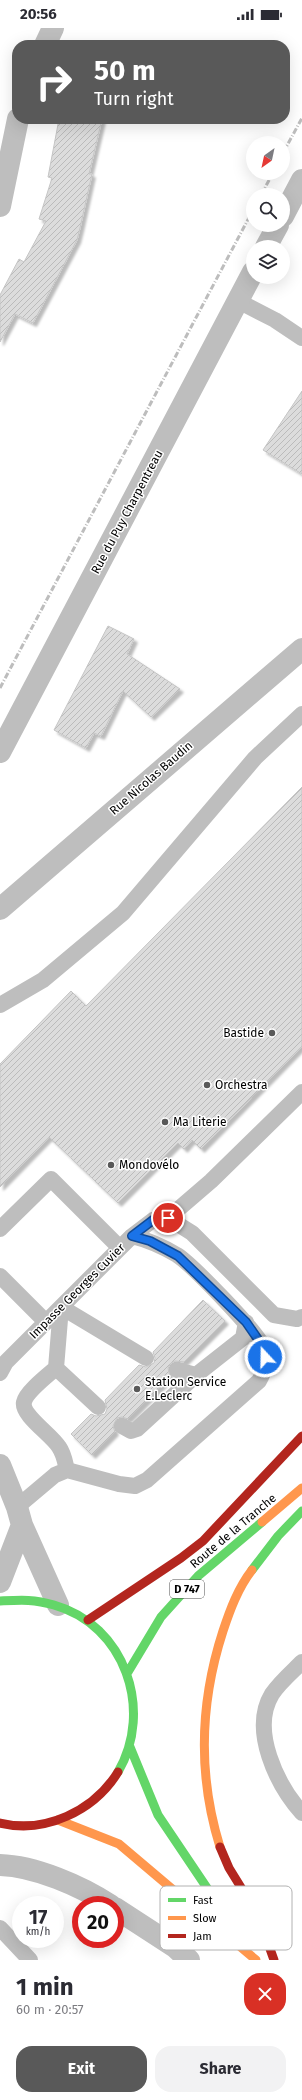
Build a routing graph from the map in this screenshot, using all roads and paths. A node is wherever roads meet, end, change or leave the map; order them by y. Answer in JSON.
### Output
{"nodes":[{"id":1,"x":53,"y":28,"type":"edge"},
{"id":2,"x":47,"y":40,"type":"edge"},
{"id":3,"x":17,"y":124,"type":"edge"},
{"id":4,"x":301,"y":186,"type":"edge"},
{"id":5,"x":290,"y":204,"type":"edge"},
{"id":6,"x":0,"y":206,"type":"edge"},
{"id":7,"x":247,"y":284,"type":"edge"},
{"id":8,"x":238,"y":300,"type":"junction"},
{"id":9,"x":302,"y":338,"type":"edge"},
{"id":10,"x":302,"y":649,"type":"edge"},
{"id":11,"x":302,"y":714,"type":"edge"},
{"id":12,"x":0,"y":752,"type":"edge"},
{"id":13,"x":3,"y":899,"type":"edge"},
{"id":14,"x":0,"y":1005,"type":"edge"},
{"id":15,"x":302,"y":1092,"type":"edge"},
{"id":16,"x":168,"y":1218,"type":"junction"},
{"id":17,"x":0,"y":1229,"type":"edge"},
{"id":18,"x":132,"y":1236,"type":"junction"},
{"id":19,"x":120,"y":1248,"type":"junction"},
{"id":20,"x":0,"y":1276,"type":"edge"},
{"id":21,"x":61,"y":1307,"type":"junction"},
{"id":22,"x":302,"y":1317,"type":"edge"},
{"id":23,"x":46,"y":1322,"type":"junction"},
{"id":24,"x":246,"y":1322,"type":"junction"},
{"id":25,"x":146,"y":1358,"type":"dead end"},
{"id":26,"x":2,"y":1366,"type":"edge"},
{"id":27,"x":56,"y":1368,"type":"junction"},
{"id":28,"x":176,"y":1370,"type":"dead end"},
{"id":29,"x":196,"y":1375,"type":"junction"},
{"id":30,"x":98,"y":1407,"type":"dead end"},
{"id":31,"x":122,"y":1426,"type":"dead end"},
{"id":32,"x":302,"y":1436,"type":"edge"},
{"id":33,"x":67,"y":1470,"type":"junction"},
{"id":34,"x":3,"y":1476,"type":"edge"},
{"id":35,"x":302,"y":1488,"type":"edge"},
{"id":36,"x":302,"y":1511,"type":"edge"},
{"id":37,"x":19,"y":1516,"type":"junction"},
{"id":38,"x":0,"y":1582,"type":"edge"},
{"id":39,"x":0,"y":1602,"type":"edge"},
{"id":40,"x":58,"y":1605,"type":"junction"},
{"id":41,"x":88,"y":1620,"type":"junction"},
{"id":42,"x":302,"y":1662,"type":"edge"},
{"id":43,"x":128,"y":1672,"type":"junction"},
{"id":44,"x":130,"y":1747,"type":"junction"},
{"id":45,"x":302,"y":1813,"type":"edge"},
{"id":46,"x":58,"y":1820,"type":"junction"},
{"id":47,"x":0,"y":1824,"type":"edge"},
{"id":48,"x":0,"y":1865,"type":"edge"},
{"id":49,"x":169,"y":1886,"type":"edge"},
{"id":50,"x":206,"y":1886,"type":"edge"},
{"id":51,"x":241,"y":1886,"type":"edge"},
{"id":52,"x":96,"y":1896,"type":"edge"},
{"id":53,"x":124,"y":1914,"type":"edge"},
{"id":54,"x":0,"y":1928,"type":"edge"},
{"id":55,"x":160,"y":1937,"type":"edge"},
{"id":56,"x":178,"y":1950,"type":"edge"},
{"id":57,"x":245,"y":1950,"type":"edge"},
{"id":58,"x":270,"y":1950,"type":"edge"},
{"id":59,"x":254,"y":1958,"type":"edge"},
{"id":60,"x":30,"y":1960,"type":"edge"},
{"id":61,"x":189,"y":1960,"type":"edge"},
{"id":62,"x":274,"y":1960,"type":"edge"}],
"edges":[{"from":1,"to":2,"type":"street"},
{"from":3,"to":6,"type":"street"},
{"from":4,"to":5,"type":"street"},
{"from":7,"to":8,"type":"street","name":"Rue du Puy Charpentreau"},
{"from":8,"to":9,"type":"lane"},
{"from":8,"to":12,"type":"street","name":"Rue du Puy Charpentreau"},
{"from":10,"to":13,"type":"street","name":"Rue Nicolas Baudin"},
{"from":11,"to":14,"type":"lane"},
{"from":15,"to":16,"type":"lane"},
{"from":16,"to":18,"type":"lane","name":"Impasse Georges Cuvier"},
{"from":16,"to":22,"type":"lane"},
{"from":17,"to":19,"type":"lane"},
{"from":18,"to":19,"type":"lane","name":"Impasse Georges Cuvier"},
{"from":18,"to":24,"type":"lane"},
{"from":19,"to":21,"type":"lane","name":"Impasse Georges Cuvier"},
{"from":20,"to":23,"type":"lane"},
{"from":21,"to":23,"type":"lane","name":"Impasse Georges Cuvier"},
{"from":21,"to":25,"type":"lane"},
{"from":21,"to":27,"type":"lane"},
{"from":23,"to":26,"type":"lane","name":"Impasse Georges Cuvier"},
{"from":24,"to":29,"type":"lane"},
{"from":24,"to":33,"type":"lane"},
{"from":27,"to":30,"type":"lane"},
{"from":27,"to":33,"type":"lane"},
{"from":28,"to":29,"type":"lane"},
{"from":29,"to":31,"type":"lane"},
{"from":32,"to":41,"type":"main road","name":"Route de la Tranche","number":"D 747"},
{"from":33,"to":37,"type":"lane"},
{"from":34,"to":37,"type":"street"},
{"from":35,"to":43,"type":"main road","name":"Route de la Tranche","number":"D 747"},
{"from":36,"to":51,"type":"main road"},
{"from":37,"to":38,"type":"street"},
{"from":37,"to":40,"type":"street"},
{"from":39,"to":40,"type":"main road"},
{"from":40,"to":41,"type":"main road"},
{"from":41,"to":43,"type":"main road"},
{"from":42,"to":45,"type":"lane"},
{"from":43,"to":44,"type":"main road"},
{"from":44,"to":46,"type":"main road"},
{"from":44,"to":50,"type":"main road"},
{"from":46,"to":47,"type":"main road"},
{"from":46,"to":49,"type":"main road"},
{"from":48,"to":52,"type":"street"},
{"from":53,"to":55,"type":"street"},
{"from":54,"to":60,"type":"lane"},
{"from":56,"to":61,"type":"street"},
{"from":57,"to":59,"type":"main road"},
{"from":58,"to":62,"type":"main road"}]}
